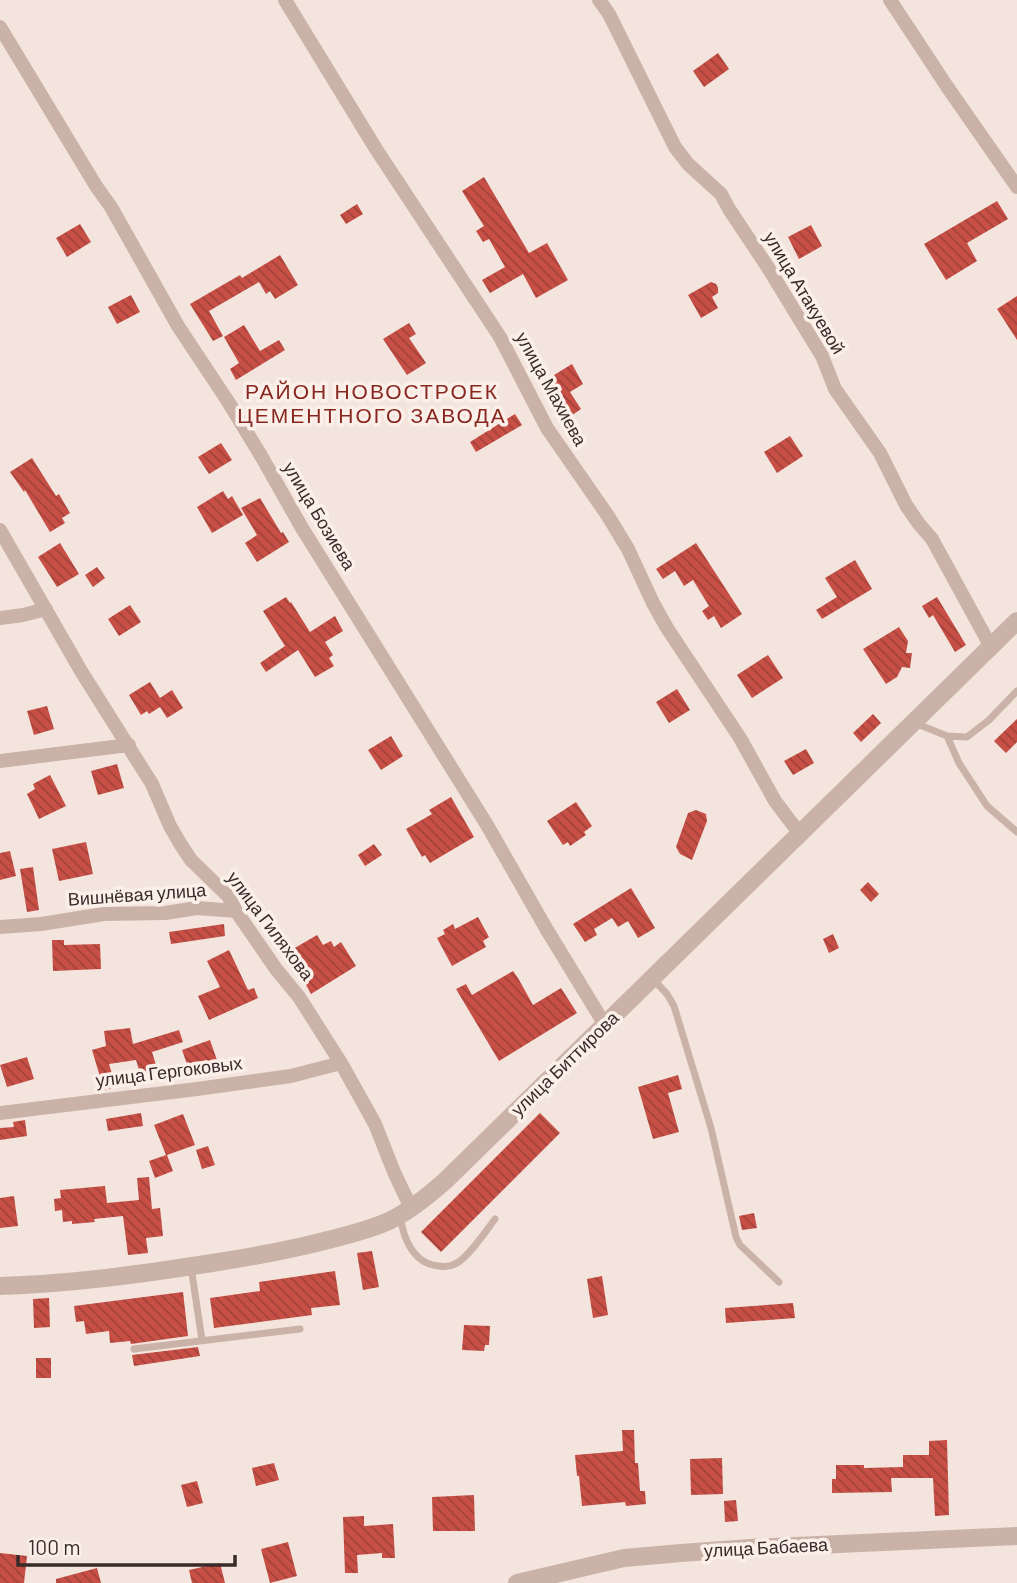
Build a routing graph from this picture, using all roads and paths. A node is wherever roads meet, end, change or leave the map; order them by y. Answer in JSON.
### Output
{"nodes":[{"id":1,"x":285,"y":0,"type":"edge"},
{"id":2,"x":599,"y":0,"type":"edge"},
{"id":3,"x":890,"y":0,"type":"edge"},
{"id":4,"x":0,"y":27,"type":"edge"},
{"id":5,"x":1017,"y":187,"type":"edge"},
{"id":6,"x":0,"y":530,"type":"edge"},
{"id":7,"x":46,"y":609,"type":"junction"},
{"id":8,"x":0,"y":618,"type":"edge"},
{"id":9,"x":1017,"y":621,"type":"edge"},
{"id":10,"x":991,"y":647,"type":"junction"},
{"id":11,"x":1017,"y":691,"type":"edge"},
{"id":12,"x":914,"y":723,"type":"junction"},
{"id":13,"x":947,"y":736,"type":"junction"},
{"id":14,"x":130,"y":745,"type":"junction"},
{"id":15,"x":0,"y":761,"type":"edge"},
{"id":16,"x":1017,"y":832,"type":"edge"},
{"id":17,"x":800,"y":834,"type":"junction"},
{"id":18,"x":236,"y":911,"type":"junction"},
{"id":19,"x":0,"y":927,"type":"edge"},
{"id":20,"x":652,"y":978,"type":"junction"},
{"id":21,"x":605,"y":1025,"type":"junction"},
{"id":22,"x":341,"y":1063,"type":"junction"},
{"id":23,"x":0,"y":1113,"type":"edge"},
{"id":24,"x":406,"y":1211,"type":"junction"},
{"id":25,"x":495,"y":1219,"type":"dead end"},
{"id":26,"x":191,"y":1266,"type":"junction"},
{"id":27,"x":779,"y":1282,"type":"dead end"},
{"id":28,"x":0,"y":1286,"type":"edge"},
{"id":29,"x":300,"y":1329,"type":"dead end"},
{"id":30,"x":202,"y":1340,"type":"junction"},
{"id":31,"x":134,"y":1349,"type":"dead end"},
{"id":32,"x":1017,"y":1536,"type":"edge"},
{"id":33,"x":517,"y":1583,"type":"edge"}],
"edges":[{"from":1,"to":17,"type":"street","name":"улица Махиева"},
{"from":2,"to":10,"type":"street","name":"улица Атакуевой"},
{"from":3,"to":5,"type":"street"},
{"from":4,"to":21,"type":"street","name":"улица Бозиева"},
{"from":6,"to":7,"type":"street","name":"улица Гиляхова"},
{"from":7,"to":8,"type":"street"},
{"from":7,"to":14,"type":"street","name":"улица Гиляхова"},
{"from":9,"to":10,"type":"street","name":"улица Биттирова"},
{"from":10,"to":12,"type":"street","name":"улица Биттирова"},
{"from":11,"to":13,"type":"lane"},
{"from":12,"to":13,"type":"lane"},
{"from":12,"to":17,"type":"street","name":"улица Биттирова"},
{"from":13,"to":16,"type":"lane"},
{"from":14,"to":15,"type":"street"},
{"from":14,"to":18,"type":"street","name":"улица Гиляхова"},
{"from":17,"to":20,"type":"street","name":"улица Биттирова"},
{"from":18,"to":19,"type":"street","name":"Вишнёвая улица"},
{"from":18,"to":22,"type":"street","name":"улица Гиляхова"},
{"from":20,"to":21,"type":"street","name":"улица Биттирова"},
{"from":20,"to":27,"type":"lane"},
{"from":21,"to":24,"type":"street","name":"улица Биттирова"},
{"from":22,"to":23,"type":"street","name":"улица Гергоковых"},
{"from":22,"to":24,"type":"street","name":"улица Гиляхова"},
{"from":24,"to":25,"type":"lane"},
{"from":24,"to":26,"type":"street","name":"улица Биттирова"},
{"from":26,"to":28,"type":"street","name":"улица Биттирова"},
{"from":26,"to":30,"type":"lane"},
{"from":29,"to":30,"type":"lane"},
{"from":30,"to":31,"type":"lane"},
{"from":32,"to":33,"type":"street","name":"улица Бабаева"}]}
